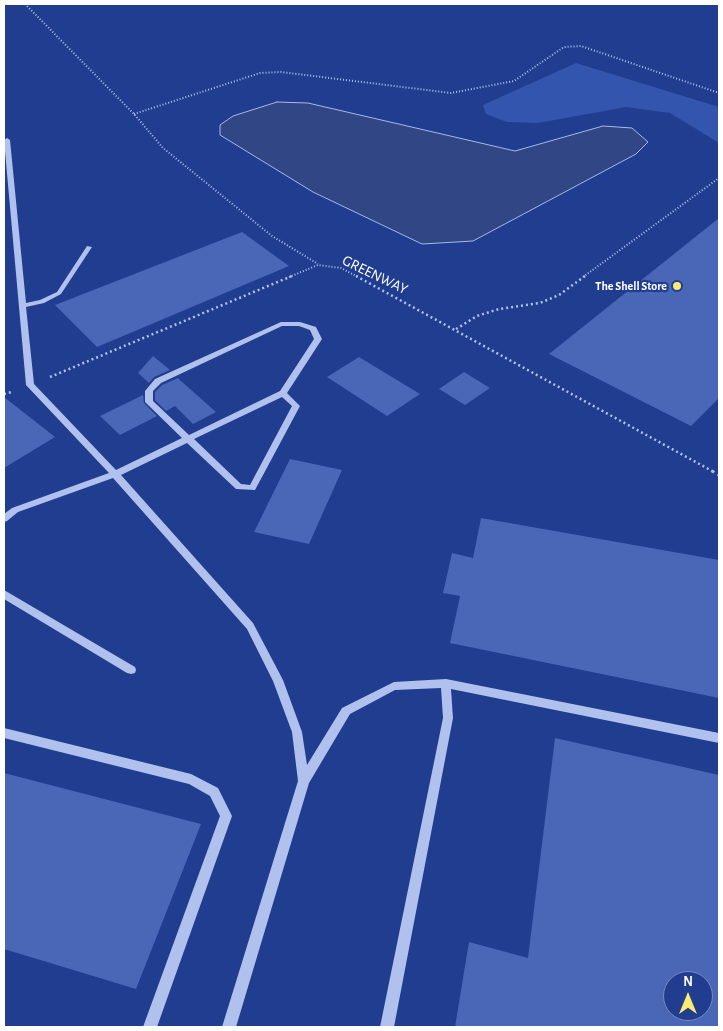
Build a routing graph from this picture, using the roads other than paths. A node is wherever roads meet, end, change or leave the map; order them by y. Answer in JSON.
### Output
{"nodes":[{"id":1,"x":7,"y":140,"type":"dead end"},
{"id":2,"x":89,"y":247,"type":"dead end"},
{"id":3,"x":23,"y":306,"type":"junction"},
{"id":4,"x":283,"y":393,"type":"junction"},
{"id":5,"x":188,"y":439,"type":"junction"},
{"id":6,"x":115,"y":474,"type":"junction"},
{"id":7,"x":4,"y":519,"type":"edge"},
{"id":8,"x":4,"y":594,"type":"edge"},
{"id":9,"x":131,"y":670,"type":"dead end"},
{"id":10,"x":446,"y":682,"type":"junction"},
{"id":11,"x":4,"y":733,"type":"edge"},
{"id":12,"x":719,"y":738,"type":"edge"},
{"id":13,"x":304,"y":781,"type":"junction"},
{"id":14,"x":150,"y":1027,"type":"edge"},
{"id":15,"x":229,"y":1027,"type":"edge"},
{"id":16,"x":387,"y":1027,"type":"edge"}],
"edges":[{"from":1,"to":3,"type":"lane"},
{"from":2,"to":3,"type":"lane"},
{"from":3,"to":6,"type":"lane"},
{"from":4,"to":5,"type":"lane"},
{"from":4,"to":5,"type":"lane"},
{"from":4,"to":5,"type":"lane"},
{"from":5,"to":6,"type":"lane"},
{"from":6,"to":7,"type":"lane"},
{"from":6,"to":13,"type":"lane"},
{"from":8,"to":9,"type":"lane"},
{"from":10,"to":12,"type":"lane"},
{"from":10,"to":13,"type":"lane"},
{"from":10,"to":16,"type":"lane"},
{"from":11,"to":14,"type":"lane"},
{"from":13,"to":15,"type":"lane"}]}
